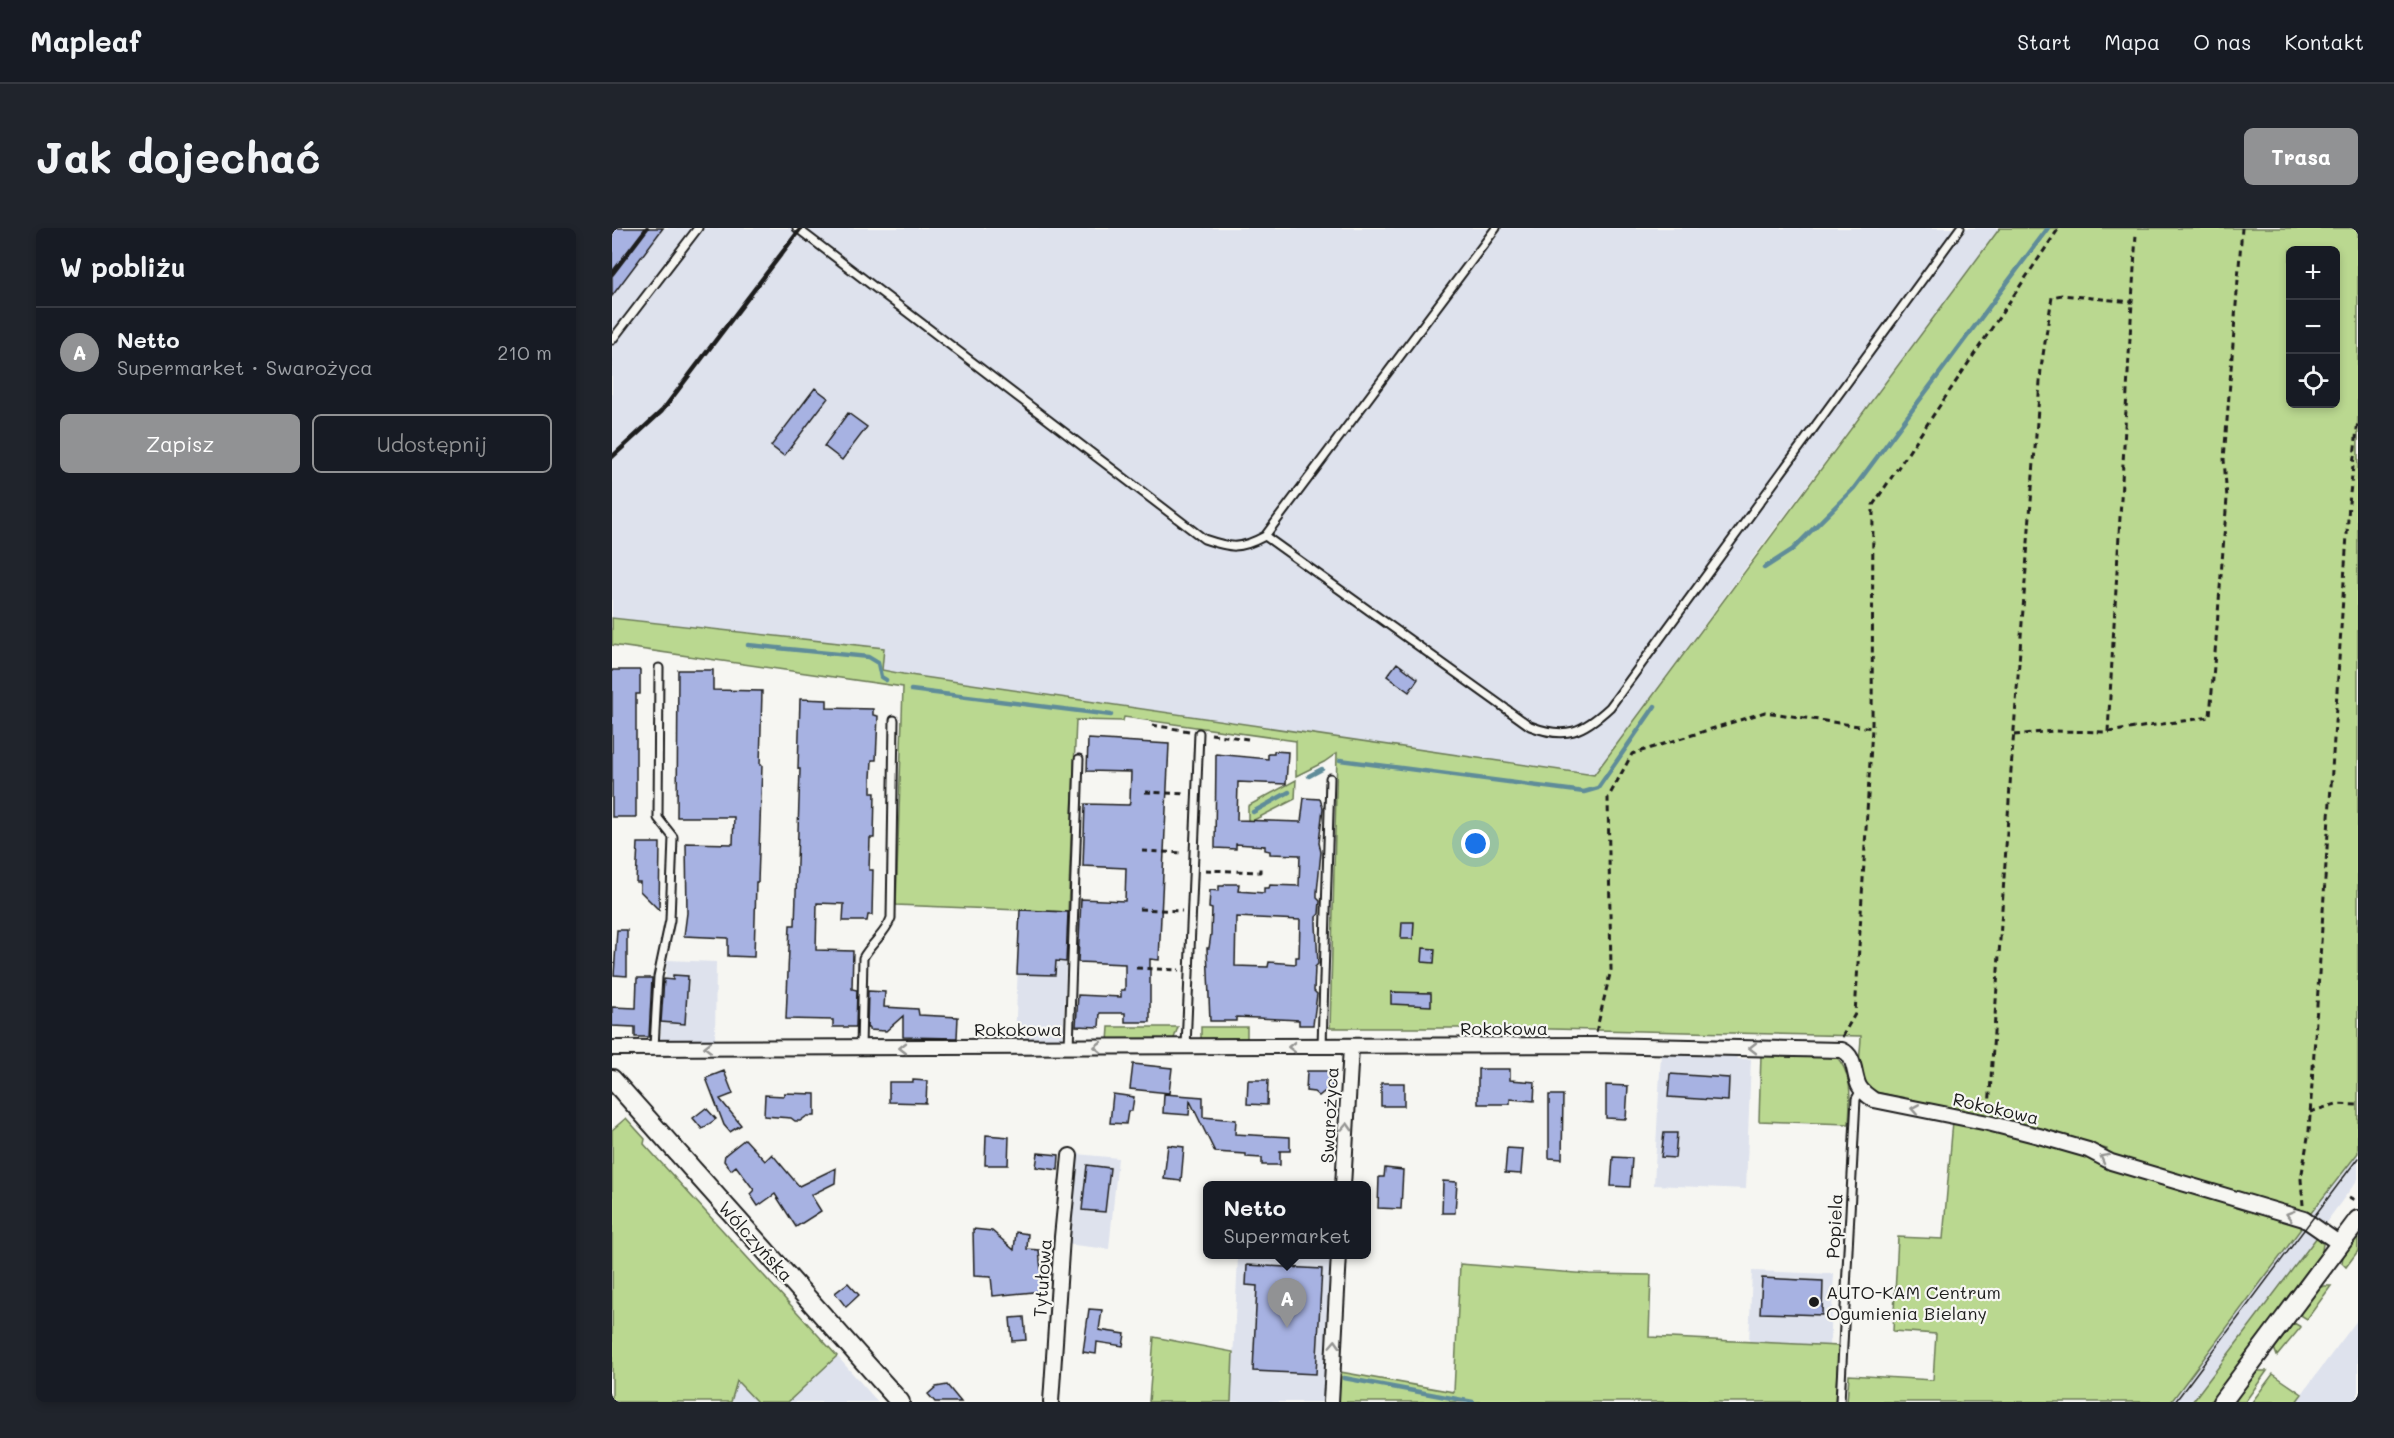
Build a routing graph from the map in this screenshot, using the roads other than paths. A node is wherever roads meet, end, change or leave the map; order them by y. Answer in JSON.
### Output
{"nodes":[{"id":1,"x":698,"y":228,"type":"edge"},
{"id":2,"x":797,"y":228,"type":"edge"},
{"id":3,"x":1496,"y":228,"type":"edge"},
{"id":4,"x":1960,"y":228,"type":"edge"},
{"id":5,"x":612,"y":340,"type":"edge"},
{"id":6,"x":1265,"y":536,"type":"junction"},
{"id":7,"x":659,"y":668,"type":"dead end"},
{"id":8,"x":894,"y":720,"type":"dead end"},
{"id":9,"x":1199,"y":733,"type":"dead end"},
{"id":10,"x":1079,"y":759,"type":"dead end"},
{"id":11,"x":1330,"y":778,"type":"dead end"},
{"id":12,"x":654,"y":1047,"type":"junction"},
{"id":13,"x":1069,"y":1047,"type":"junction"},
{"id":14,"x":1186,"y":1047,"type":"junction"},
{"id":15,"x":1322,"y":1047,"type":"junction"},
{"id":16,"x":1351,"y":1047,"type":"junction"},
{"id":17,"x":612,"y":1048,"type":"edge"},
{"id":18,"x":861,"y":1048,"type":"junction"},
{"id":19,"x":612,"y":1079,"type":"edge"},
{"id":20,"x":1862,"y":1090,"type":"junction"},
{"id":21,"x":1070,"y":1156,"type":"dead end"},
{"id":22,"x":1343,"y":1181,"type":"edge"},
{"id":23,"x":2358,"y":1220,"type":"edge"},
{"id":24,"x":2340,"y":1244,"type":"junction"},
{"id":25,"x":1340,"y":1259,"type":"edge"},
{"id":26,"x":900,"y":1402,"type":"edge"},
{"id":27,"x":1051,"y":1402,"type":"edge"},
{"id":28,"x":1331,"y":1402,"type":"edge"},
{"id":29,"x":1840,"y":1402,"type":"edge"},
{"id":30,"x":2222,"y":1402,"type":"edge"}],
"edges":[{"from":1,"to":5,"type":"lane"},
{"from":2,"to":6,"type":"lane"},
{"from":3,"to":6,"type":"lane"},
{"from":4,"to":6,"type":"lane"},
{"from":7,"to":12,"type":"lane"},
{"from":8,"to":18,"type":"lane"},
{"from":9,"to":14,"type":"lane"},
{"from":10,"to":13,"type":"lane"},
{"from":11,"to":15,"type":"lane"},
{"from":12,"to":17,"type":"street","name":"Rokokowa"},
{"from":18,"to":12,"type":"street","name":"Rokokowa","one_way":true},
{"from":14,"to":13,"type":"street","name":"Rokokowa","one_way":true},
{"from":13,"to":18,"type":"street","name":"Rokokowa","one_way":true},
{"from":15,"to":14,"type":"street","name":"Rokokowa","one_way":true},
{"from":15,"to":16,"type":"street","name":"Rokokowa"},
{"from":20,"to":16,"type":"street","name":"Rokokowa","one_way":true},
{"from":22,"to":16,"type":"street","name":"Swarożyca","one_way":true},
{"from":19,"to":26,"type":"street","name":"Wólczyńska"},
{"from":24,"to":20,"type":"street","name":"Rokokowa","one_way":true},
{"from":20,"to":29,"type":"lane","name":"Popiela"},
{"from":21,"to":27,"type":"street","name":"Tytułowa"},
{"from":23,"to":24,"type":"street"},
{"from":24,"to":30,"type":"street"},
{"from":28,"to":25,"type":"street","one_way":true}]}
